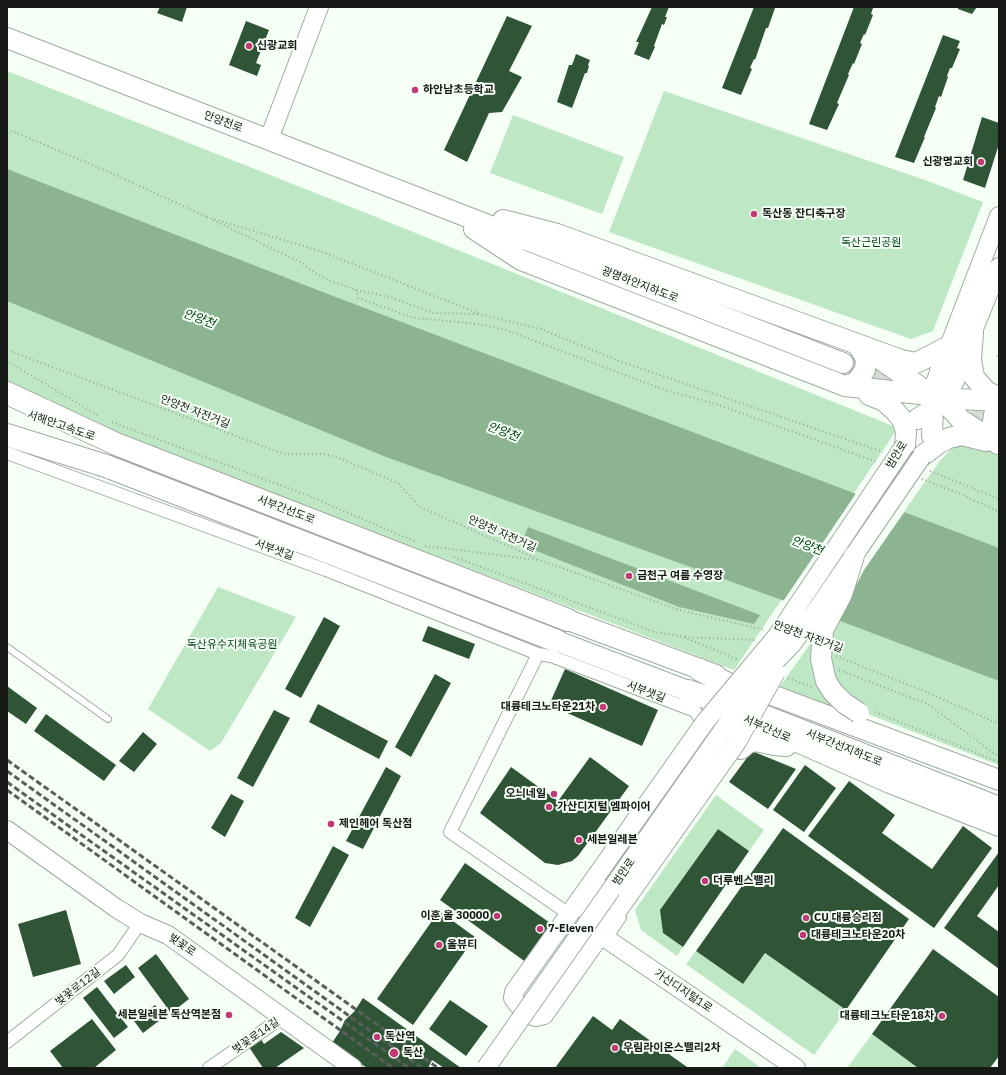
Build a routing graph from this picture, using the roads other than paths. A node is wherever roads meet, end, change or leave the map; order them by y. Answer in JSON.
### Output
{"nodes":[{"id":1,"x":319,"y":7,"type":"edge"},
{"id":2,"x":7,"y":38,"type":"edge"},
{"id":3,"x":269,"y":139,"type":"junction"},
{"id":4,"x":438,"y":207,"type":"junction"},
{"id":5,"x":999,"y":216,"type":"edge"},
{"id":6,"x":999,"y":267,"type":"edge"},
{"id":7,"x":973,"y":333,"type":"junction"},
{"id":8,"x":857,"y":344,"type":"junction"},
{"id":9,"x":950,"y":345,"type":"junction"},
{"id":10,"x":842,"y":363,"type":"tunnel mouth"},
{"id":11,"x":850,"y":387,"type":"junction"},
{"id":12,"x":7,"y":393,"type":"edge"},
{"id":13,"x":938,"y":395,"type":"junction"},
{"id":14,"x":999,"y":397,"type":"edge"},
{"id":15,"x":999,"y":401,"type":"edge"},
{"id":16,"x":7,"y":407,"type":"edge"},
{"id":17,"x":999,"y":408,"type":"edge"},
{"id":18,"x":7,"y":422,"type":"edge"},
{"id":19,"x":7,"y":435,"type":"edge"},
{"id":20,"x":932,"y":436,"type":"joint"},
{"id":21,"x":116,"y":444,"type":"junction"},
{"id":22,"x":999,"y":444,"type":"edge"},
{"id":23,"x":897,"y":449,"type":"junction"},
{"id":24,"x":7,"y":453,"type":"edge"},
{"id":25,"x":924,"y":462,"type":"junction"},
{"id":26,"x":106,"y":466,"type":"junction"},
{"id":27,"x":854,"y":556,"type":"junction"},
{"id":28,"x":568,"y":620,"type":"joint"},
{"id":29,"x":778,"y":637,"type":"junction"},
{"id":30,"x":557,"y":640,"type":"joint"},
{"id":31,"x":7,"y":647,"type":"edge"},
{"id":32,"x":538,"y":654,"type":"junction"},
{"id":33,"x":700,"y":670,"type":"junction"},
{"id":34,"x":688,"y":690,"type":"junction"},
{"id":35,"x":108,"y":719,"type":"dead end"},
{"id":36,"x":710,"y":733,"type":"junction"},
{"id":37,"x":811,"y":748,"type":"junction"},
{"id":38,"x":736,"y":750,"type":"junction"},
{"id":39,"x":999,"y":769,"type":"edge"},
{"id":40,"x":999,"y":780,"type":"edge"},
{"id":41,"x":999,"y":794,"type":"edge"},
{"id":42,"x":999,"y":808,"type":"edge"},
{"id":43,"x":999,"y":826,"type":"edge"},
{"id":44,"x":7,"y":830,"type":"edge"},
{"id":45,"x":576,"y":918,"type":"junction"},
{"id":46,"x":140,"y":923,"type":"junction"},
{"id":47,"x":607,"y":939,"type":"junction"},
{"id":48,"x":283,"y":1017,"type":"junction"},
{"id":49,"x":7,"y":1042,"type":"edge"},
{"id":50,"x":209,"y":1068,"type":"edge"},
{"id":51,"x":353,"y":1068,"type":"edge"},
{"id":52,"x":486,"y":1068,"type":"edge"},
{"id":53,"x":796,"y":1068,"type":"edge"}],
"edges":[{"from":1,"to":3,"type":"main road"},
{"from":2,"to":3,"type":"main road","name":"안양천로"},
{"from":3,"to":4,"type":"main road","name":"안양천로"},
{"from":4,"to":8,"type":"main road"},
{"from":4,"to":10,"type":"main road","name":"광명하안지하도로"},
{"from":4,"to":11,"type":"main road"},
{"from":5,"to":9,"type":"main road","name":"범안로"},
{"from":6,"to":7,"type":"main road","name":"범안로"},
{"from":7,"to":13,"type":"main road","name":"범안로"},
{"from":7,"to":14,"type":"main road"},
{"from":8,"to":9,"type":"main road"},
{"from":8,"to":11,"type":"main road"},
{"from":8,"to":13,"type":"main road"},
{"from":9,"to":13,"type":"main road","name":"범안로"},
{"from":11,"to":13,"type":"main road"},
{"from":11,"to":23,"type":"main road"},
{"from":12,"to":21,"type":"highway","name":"서부간선도로"},
{"from":13,"to":15,"type":"main road"},
{"from":13,"to":20,"type":"main road"},
{"from":13,"to":22,"type":"main road"},
{"from":13,"to":23,"type":"main road","name":"범안로"},
{"from":16,"to":21,"type":"highway","name":"서해안고속도로"},
{"from":17,"to":22,"type":"main road"},
{"from":18,"to":26,"type":"highway","name":"서해안고속도로"},
{"from":19,"to":26,"type":"highway"},
{"from":20,"to":25,"type":"main road","name":"범안로"},
{"from":21,"to":28,"type":"highway","name":"서부간선도로"},
{"from":22,"to":25,"type":"main road"},
{"from":23,"to":29,"type":"main road","name":"범안로","bridge":true},
{"from":24,"to":32,"type":"street","name":"서부샛길"},
{"from":25,"to":27,"type":"main road","name":"범안로","bridge":true},
{"from":26,"to":30,"type":"highway"},
{"from":27,"to":29,"type":"main road","name":"범안로","bridge":true},
{"from":27,"to":39,"type":"main road","bridge":true},
{"from":28,"to":33,"type":"main road"},
{"from":29,"to":45,"type":"main road","bridge":true},
{"from":29,"to":47,"type":"main road","bridge":true},
{"from":29,"to":52,"type":"main road","name":"범안로","bridge":true},
{"from":30,"to":34,"type":"main road","name":"서부간선로"},
{"from":31,"to":35,"type":"lane"},
{"from":32,"to":36,"type":"street","name":"서부샛길"},
{"from":32,"to":45,"type":"street"},
{"from":33,"to":40,"type":"main road"},
{"from":33,"to":41,"type":"highway","name":"서부간선지하도로"},
{"from":34,"to":37,"type":"main road","name":"서부간선로"},
{"from":34,"to":42,"type":"highway","name":"서부간선지하도로"},
{"from":36,"to":38,"type":"street","name":"서부샛길"},
{"from":36,"to":45,"type":"lane"},
{"from":37,"to":38,"type":"main road"},
{"from":37,"to":43,"type":"main road","name":"서부간선로"},
{"from":38,"to":47,"type":"lane"},
{"from":44,"to":46,"type":"main road","name":"벚꽃로"},
{"from":45,"to":47,"type":"main road","name":"가산디지털1로"},
{"from":45,"to":47,"type":"main road"},
{"from":46,"to":48,"type":"main road","name":"벚꽃로"},
{"from":46,"to":49,"type":"street","name":"벚꽃로12길"},
{"from":47,"to":53,"type":"main road","name":"가산디지털1로"},
{"from":48,"to":50,"type":"street","name":"벚꽃로14길"},
{"from":48,"to":51,"type":"main road","name":"벚꽃로"}]}
